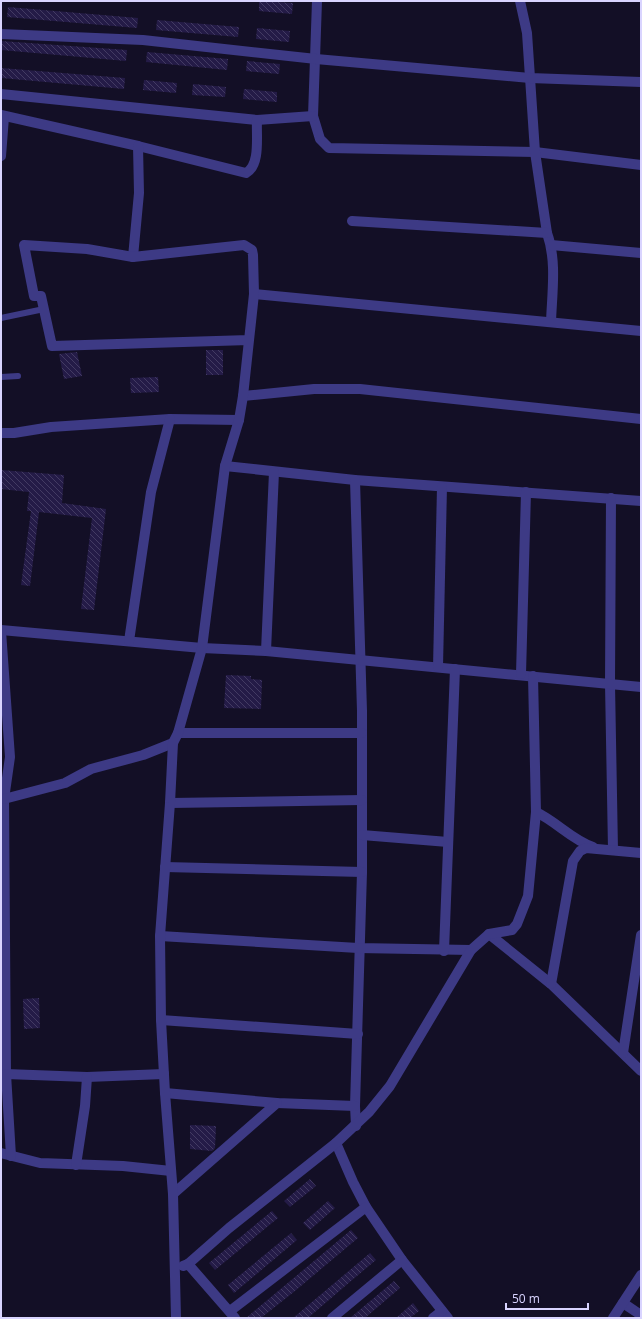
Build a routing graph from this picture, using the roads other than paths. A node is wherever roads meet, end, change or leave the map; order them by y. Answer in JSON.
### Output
{"nodes":[{"id":1,"x":317,"y":1,"type":"edge"},
{"id":2,"x":520,"y":1,"type":"edge"},
{"id":3,"x":1,"y":34,"type":"edge"},
{"id":4,"x":316,"y":59,"type":"junction"},
{"id":5,"x":530,"y":78,"type":"junction"},
{"id":6,"x":641,"y":82,"type":"edge"},
{"id":7,"x":1,"y":94,"type":"edge"},
{"id":8,"x":2,"y":116,"type":"edge"},
{"id":9,"x":312,"y":116,"type":"junction"},
{"id":10,"x":257,"y":120,"type":"junction"},
{"id":11,"x":138,"y":146,"type":"junction"},
{"id":12,"x":535,"y":152,"type":"junction"},
{"id":13,"x":1,"y":156,"type":"edge"},
{"id":14,"x":641,"y":165,"type":"edge"},
{"id":15,"x":352,"y":220,"type":"dead end"},
{"id":16,"x":547,"y":232,"type":"junction"},
{"id":17,"x":551,"y":245,"type":"junction"},
{"id":18,"x":641,"y":252,"type":"edge"},
{"id":19,"x":133,"y":257,"type":"junction"},
{"id":20,"x":254,"y":294,"type":"junction"},
{"id":21,"x":44,"y":309,"type":"junction"},
{"id":22,"x":1,"y":318,"type":"edge"},
{"id":23,"x":551,"y":322,"type":"junction"},
{"id":24,"x":641,"y":331,"type":"edge"},
{"id":25,"x":249,"y":340,"type":"junction"},
{"id":26,"x":18,"y":376,"type":"dead end"},
{"id":27,"x":1,"y":377,"type":"edge"},
{"id":28,"x":243,"y":396,"type":"junction"},
{"id":29,"x":170,"y":419,"type":"junction"},
{"id":30,"x":641,"y":419,"type":"edge"},
{"id":31,"x":239,"y":420,"type":"junction"},
{"id":32,"x":1,"y":434,"type":"edge"},
{"id":33,"x":225,"y":466,"type":"junction"},
{"id":34,"x":274,"y":472,"type":"junction"},
{"id":35,"x":355,"y":480,"type":"junction"},
{"id":36,"x":442,"y":487,"type":"junction"},
{"id":37,"x":526,"y":492,"type":"junction"},
{"id":38,"x":611,"y":498,"type":"junction"},
{"id":39,"x":641,"y":501,"type":"edge"},
{"id":40,"x":1,"y":631,"type":"edge"},
{"id":41,"x":129,"y":641,"type":"junction"},
{"id":42,"x":202,"y":648,"type":"junction"},
{"id":43,"x":266,"y":651,"type":"junction"},
{"id":44,"x":361,"y":661,"type":"junction"},
{"id":45,"x":438,"y":667,"type":"junction"},
{"id":46,"x":455,"y":669,"type":"junction"},
{"id":47,"x":521,"y":674,"type":"junction"},
{"id":48,"x":533,"y":676,"type":"junction"},
{"id":49,"x":610,"y":684,"type":"junction"},
{"id":50,"x":641,"y":687,"type":"edge"},
{"id":51,"x":178,"y":733,"type":"junction"},
{"id":52,"x":362,"y":733,"type":"junction"},
{"id":53,"x":173,"y":743,"type":"junction"},
{"id":54,"x":4,"y":799,"type":"junction"},
{"id":55,"x":362,"y":800,"type":"junction"},
{"id":56,"x":170,"y":803,"type":"junction"},
{"id":57,"x":536,"y":812,"type":"junction"},
{"id":58,"x":362,"y":836,"type":"junction"},
{"id":59,"x":448,"y":842,"type":"junction"},
{"id":60,"x":601,"y":849,"type":"junction"},
{"id":61,"x":613,"y":850,"type":"junction"},
{"id":62,"x":641,"y":853,"type":"edge"},
{"id":63,"x":165,"y":866,"type":"junction"},
{"id":64,"x":362,"y":872,"type":"junction"},
{"id":65,"x":489,"y":934,"type":"junction"},
{"id":66,"x":641,"y":935,"type":"edge"},
{"id":67,"x":160,"y":936,"type":"junction"},
{"id":68,"x":358,"y":948,"type":"junction"},
{"id":69,"x":471,"y":950,"type":"junction"},
{"id":70,"x":444,"y":951,"type":"junction"},
{"id":71,"x":551,"y":984,"type":"junction"},
{"id":72,"x":161,"y":1020,"type":"junction"},
{"id":73,"x":358,"y":1034,"type":"junction"},
{"id":74,"x":623,"y":1053,"type":"junction"},
{"id":75,"x":641,"y":1071,"type":"edge"},
{"id":76,"x":6,"y":1074,"type":"junction"},
{"id":77,"x":164,"y":1074,"type":"junction"},
{"id":78,"x":87,"y":1078,"type":"junction"},
{"id":79,"x":165,"y":1093,"type":"junction"},
{"id":80,"x":277,"y":1103,"type":"junction"},
{"id":81,"x":355,"y":1106,"type":"junction"},
{"id":82,"x":356,"y":1126,"type":"junction"},
{"id":83,"x":336,"y":1143,"type":"junction"},
{"id":84,"x":1,"y":1153,"type":"edge"},
{"id":85,"x":11,"y":1156,"type":"junction"},
{"id":86,"x":76,"y":1164,"type":"junction"},
{"id":87,"x":171,"y":1171,"type":"junction"},
{"id":88,"x":173,"y":1194,"type":"junction"},
{"id":89,"x":366,"y":1206,"type":"junction"},
{"id":90,"x":402,"y":1260,"type":"junction"},
{"id":91,"x":188,"y":1264,"type":"junction"},
{"id":92,"x":175,"y":1271,"type":"junction"},
{"id":93,"x":641,"y":1275,"type":"edge"},
{"id":94,"x":623,"y":1303,"type":"junction"},
{"id":95,"x":232,"y":1314,"type":"edge"},
{"id":96,"x":445,"y":1315,"type":"edge"},
{"id":97,"x":641,"y":1315,"type":"edge"},
{"id":98,"x":176,"y":1318,"type":"edge"},
{"id":99,"x":332,"y":1318,"type":"edge"},
{"id":100,"x":433,"y":1318,"type":"edge"},
{"id":101,"x":613,"y":1318,"type":"edge"}],
"edges":[{"from":1,"to":4,"type":"street"},
{"from":2,"to":5,"type":"street"},
{"from":3,"to":4,"type":"street"},
{"from":4,"to":5,"type":"street"},
{"from":4,"to":9,"type":"street"},
{"from":5,"to":6,"type":"street"},
{"from":5,"to":12,"type":"street"},
{"from":7,"to":10,"type":"street"},
{"from":8,"to":11,"type":"street"},
{"from":8,"to":13,"type":"street"},
{"from":9,"to":10,"type":"street"},
{"from":9,"to":12,"type":"street"},
{"from":10,"to":11,"type":"street"},
{"from":11,"to":19,"type":"street"},
{"from":12,"to":14,"type":"street"},
{"from":12,"to":16,"type":"street"},
{"from":15,"to":16,"type":"street"},
{"from":16,"to":17,"type":"street"},
{"from":17,"to":18,"type":"street"},
{"from":17,"to":23,"type":"street"},
{"from":19,"to":20,"type":"street"},
{"from":19,"to":21,"type":"street"},
{"from":20,"to":23,"type":"street"},
{"from":20,"to":25,"type":"street"},
{"from":21,"to":22,"type":"lane"},
{"from":21,"to":25,"type":"street"},
{"from":23,"to":24,"type":"street"},
{"from":25,"to":28,"type":"street"},
{"from":26,"to":27,"type":"lane"},
{"from":28,"to":30,"type":"street"},
{"from":28,"to":31,"type":"street"},
{"from":29,"to":31,"type":"street"},
{"from":29,"to":32,"type":"street"},
{"from":29,"to":41,"type":"street"},
{"from":31,"to":33,"type":"street"},
{"from":33,"to":34,"type":"street"},
{"from":33,"to":42,"type":"street"},
{"from":34,"to":35,"type":"street"},
{"from":34,"to":43,"type":"street"},
{"from":35,"to":36,"type":"street"},
{"from":35,"to":44,"type":"street"},
{"from":36,"to":37,"type":"street"},
{"from":36,"to":45,"type":"street"},
{"from":37,"to":38,"type":"street"},
{"from":37,"to":47,"type":"street"},
{"from":38,"to":39,"type":"street"},
{"from":38,"to":49,"type":"street"},
{"from":40,"to":41,"type":"street"},
{"from":40,"to":54,"type":"street"},
{"from":41,"to":42,"type":"street"},
{"from":42,"to":43,"type":"street"},
{"from":42,"to":51,"type":"street"},
{"from":43,"to":44,"type":"street"},
{"from":44,"to":45,"type":"street"},
{"from":44,"to":52,"type":"street"},
{"from":45,"to":46,"type":"street"},
{"from":46,"to":47,"type":"street"},
{"from":46,"to":59,"type":"street"},
{"from":47,"to":48,"type":"street"},
{"from":48,"to":49,"type":"street"},
{"from":48,"to":57,"type":"street"},
{"from":49,"to":50,"type":"street"},
{"from":49,"to":61,"type":"street"},
{"from":51,"to":52,"type":"street"},
{"from":51,"to":53,"type":"street"},
{"from":52,"to":55,"type":"street"},
{"from":53,"to":54,"type":"street"},
{"from":53,"to":56,"type":"street"},
{"from":54,"to":76,"type":"street"},
{"from":55,"to":56,"type":"street"},
{"from":55,"to":58,"type":"street"},
{"from":56,"to":63,"type":"street"},
{"from":57,"to":60,"type":"street"},
{"from":57,"to":65,"type":"street"},
{"from":58,"to":59,"type":"street"},
{"from":58,"to":64,"type":"street"},
{"from":59,"to":70,"type":"street"},
{"from":60,"to":61,"type":"street"},
{"from":60,"to":71,"type":"street"},
{"from":61,"to":62,"type":"street"},
{"from":63,"to":64,"type":"street"},
{"from":63,"to":67,"type":"street"},
{"from":64,"to":68,"type":"street"},
{"from":65,"to":69,"type":"street"},
{"from":65,"to":71,"type":"street"},
{"from":66,"to":74,"type":"street"},
{"from":67,"to":68,"type":"street"},
{"from":67,"to":72,"type":"street"},
{"from":68,"to":70,"type":"street"},
{"from":68,"to":73,"type":"street"},
{"from":69,"to":70,"type":"street"},
{"from":69,"to":82,"type":"street"},
{"from":71,"to":74,"type":"street"},
{"from":72,"to":73,"type":"street"},
{"from":72,"to":77,"type":"street"},
{"from":73,"to":81,"type":"street"},
{"from":74,"to":75,"type":"street"},
{"from":76,"to":78,"type":"street"},
{"from":76,"to":85,"type":"street"},
{"from":77,"to":78,"type":"street"},
{"from":77,"to":79,"type":"street"},
{"from":78,"to":86,"type":"street"},
{"from":79,"to":80,"type":"street"},
{"from":79,"to":87,"type":"street"},
{"from":80,"to":81,"type":"street"},
{"from":80,"to":88,"type":"street"},
{"from":81,"to":82,"type":"street"},
{"from":82,"to":83,"type":"street"},
{"from":83,"to":89,"type":"street"},
{"from":83,"to":91,"type":"street"},
{"from":84,"to":85,"type":"street"},
{"from":85,"to":86,"type":"street"},
{"from":86,"to":87,"type":"street"},
{"from":87,"to":88,"type":"street"},
{"from":88,"to":92,"type":"street"},
{"from":89,"to":90,"type":"street"},
{"from":89,"to":95,"type":"street"},
{"from":90,"to":96,"type":"street"},
{"from":90,"to":99,"type":"street"},
{"from":91,"to":92,"type":"street"},
{"from":91,"to":95,"type":"street"},
{"from":92,"to":98,"type":"street"},
{"from":93,"to":94,"type":"street"},
{"from":94,"to":97,"type":"street"},
{"from":94,"to":101,"type":"street"},
{"from":96,"to":100,"type":"street"}]}
